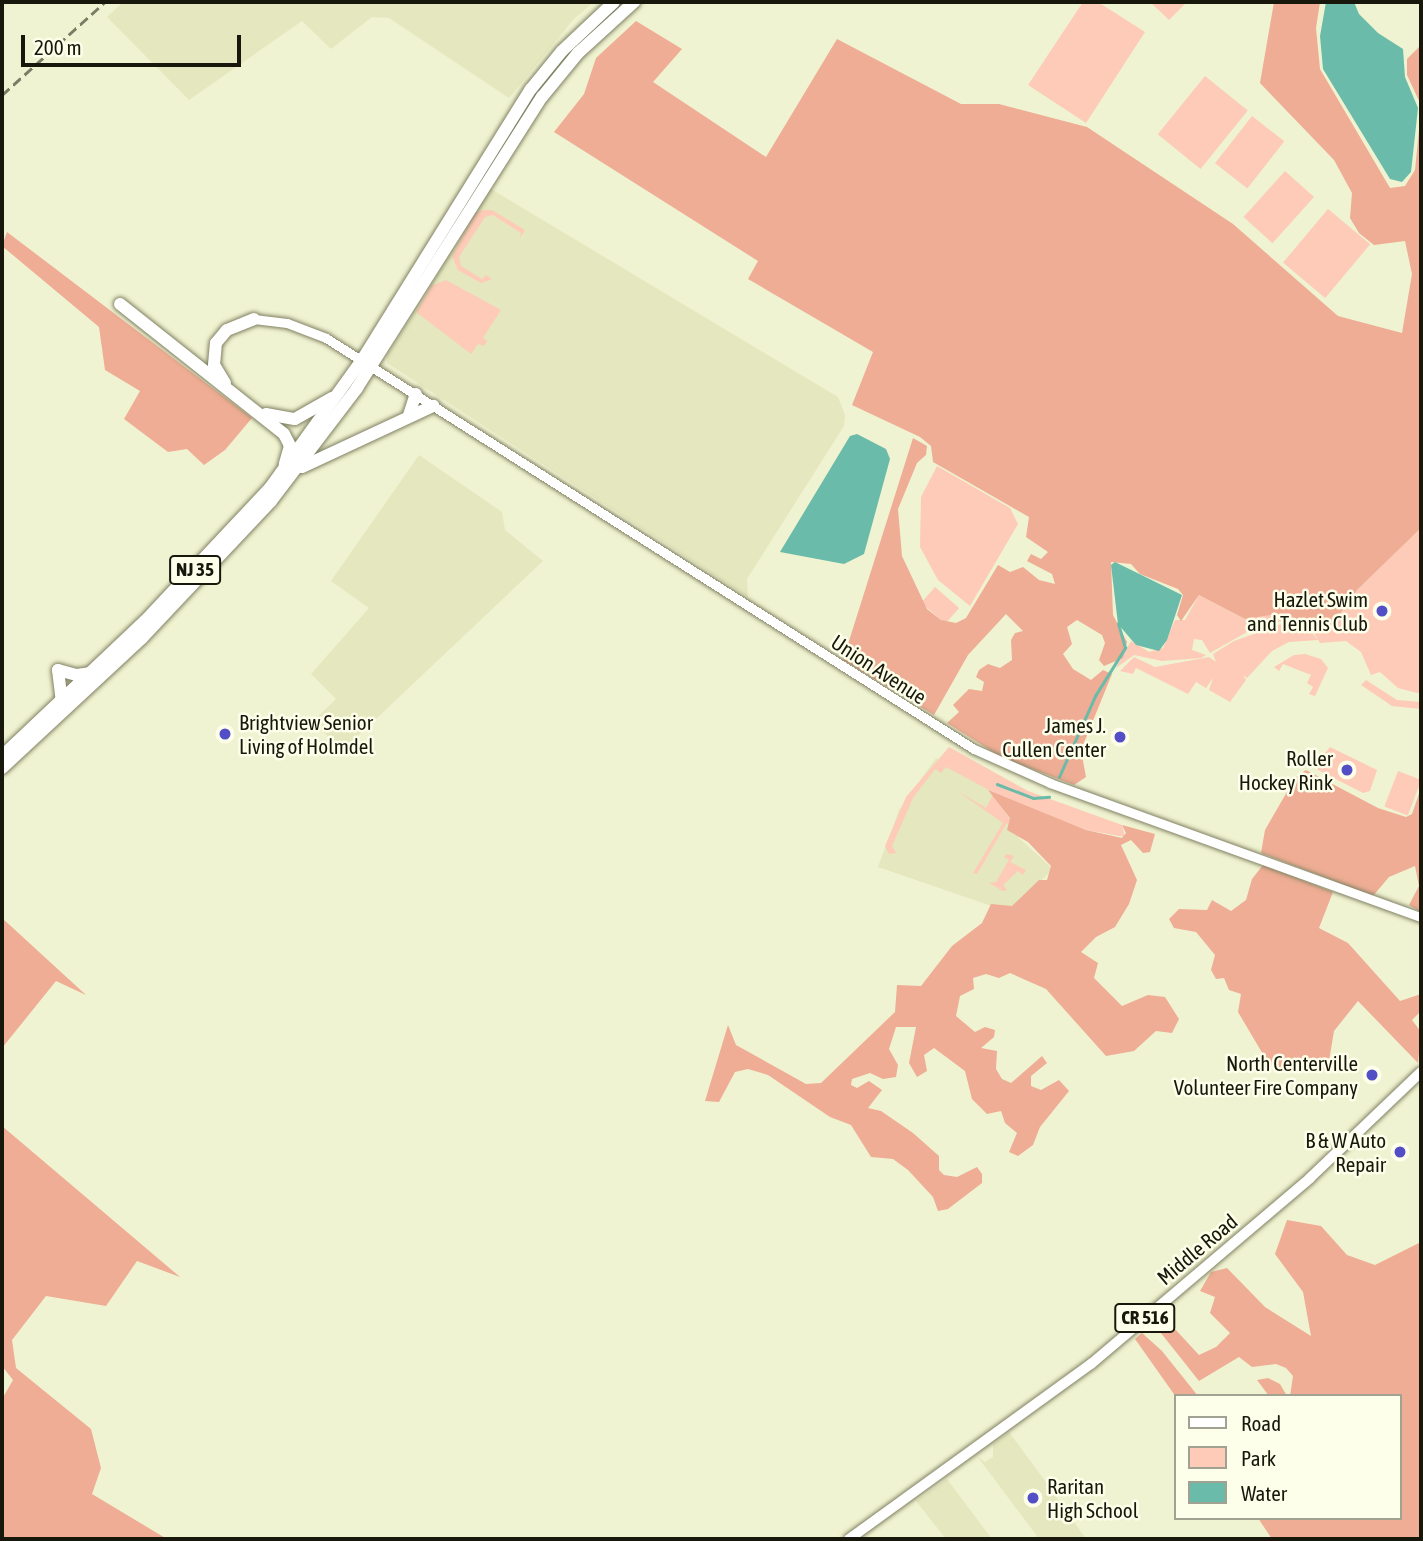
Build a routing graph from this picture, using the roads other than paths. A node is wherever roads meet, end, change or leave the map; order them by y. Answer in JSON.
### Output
{"nodes":[{"id":1,"x":614,"y":2,"type":"edge"},
{"id":2,"x":634,"y":2,"type":"edge"},
{"id":3,"x":120,"y":304,"type":"dead end"},
{"id":4,"x":254,"y":319,"type":"joint"},
{"id":5,"x":366,"y":363,"type":"junction"},
{"id":6,"x":341,"y":392,"type":"junction"},
{"id":7,"x":233,"y":394,"type":"junction"},
{"id":8,"x":416,"y":394,"type":"junction"},
{"id":9,"x":433,"y":406,"type":"junction"},
{"id":10,"x":251,"y":408,"type":"junction"},
{"id":11,"x":409,"y":415,"type":"junction"},
{"id":12,"x":296,"y":470,"type":"junction"},
{"id":13,"x":281,"y":474,"type":"junction"},
{"id":14,"x":92,"y":673,"type":"junction"},
{"id":15,"x":62,"y":701,"type":"junction"},
{"id":16,"x":2,"y":756,"type":"edge"},
{"id":17,"x":2,"y":768,"type":"edge"},
{"id":18,"x":1421,"y":918,"type":"edge"},
{"id":19,"x":1421,"y":1072,"type":"edge"},
{"id":20,"x":849,"y":1539,"type":"edge"}],
"edges":[{"from":1,"to":5,"type":"highway","number":"NJ 35"},
{"from":2,"to":5,"type":"highway","number":"NJ 35"},
{"from":3,"to":7,"type":"highway"},
{"from":4,"to":5,"type":"street","name":"Union Avenue"},
{"from":4,"to":7,"type":"highway"},
{"from":5,"to":6,"type":"highway","number":"NJ 35"},
{"from":5,"to":8,"type":"street","name":"Union Avenue"},
{"from":5,"to":12,"type":"highway","number":"NJ 35"},
{"from":6,"to":10,"type":"highway"},
{"from":6,"to":13,"type":"highway","number":"NJ 35"},
{"from":7,"to":10,"type":"highway"},
{"from":8,"to":9,"type":"street","name":"Union Avenue"},
{"from":8,"to":11,"type":"highway"},
{"from":9,"to":11,"type":"highway"},
{"from":9,"to":18,"type":"street","name":"Union Avenue"},
{"from":10,"to":13,"type":"highway"},
{"from":11,"to":12,"type":"highway"},
{"from":12,"to":17,"type":"highway","number":"NJ 35"},
{"from":13,"to":14,"type":"highway","number":"NJ 35"},
{"from":14,"to":15,"type":"highway","number":"NJ 35"},
{"from":14,"to":15,"type":"highway"},
{"from":15,"to":16,"type":"highway","number":"NJ 35"},
{"from":19,"to":20,"type":"main road","name":"Middle Road","number":"CR 516"}]}
